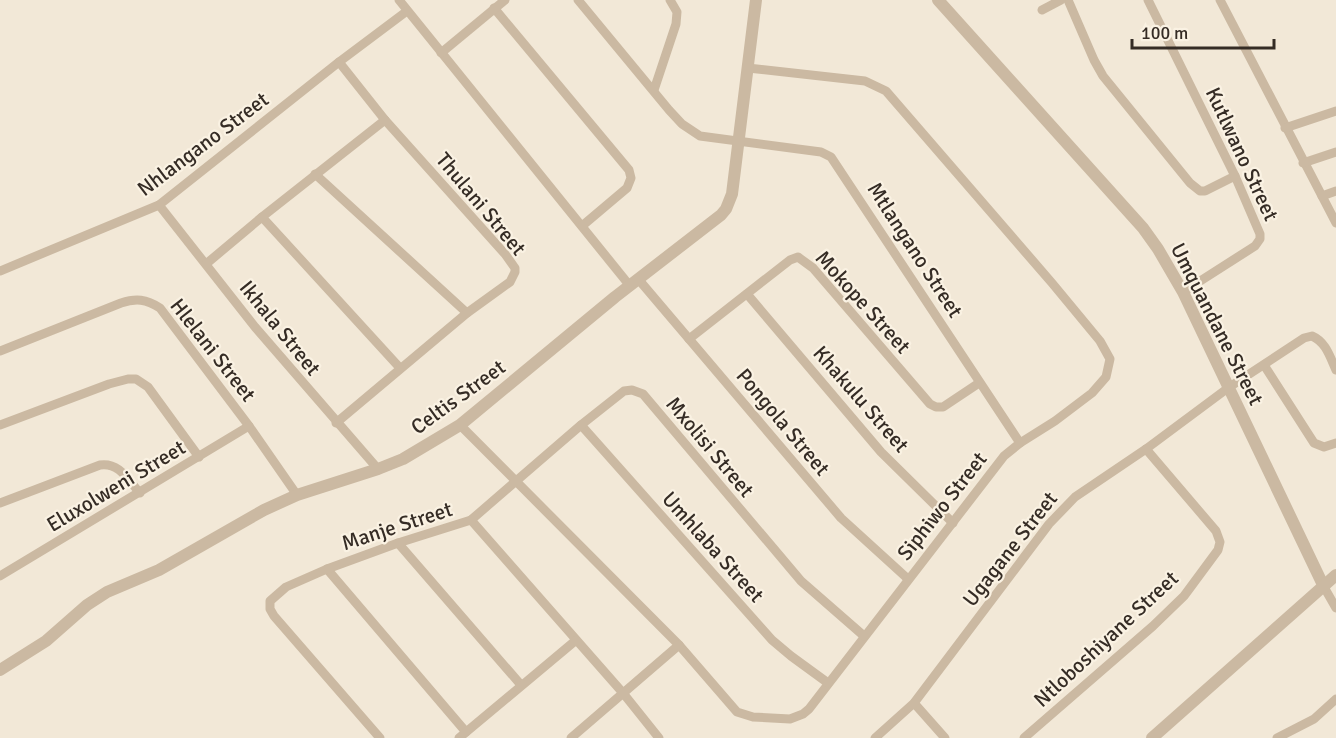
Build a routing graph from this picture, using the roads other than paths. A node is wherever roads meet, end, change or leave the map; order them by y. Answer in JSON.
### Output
{"nodes":[{"id":1,"x":399,"y":0,"type":"edge"},
{"id":2,"x":505,"y":0,"type":"edge"},
{"id":3,"x":578,"y":0,"type":"edge"},
{"id":4,"x":670,"y":0,"type":"edge"},
{"id":5,"x":756,"y":0,"type":"edge"},
{"id":6,"x":938,"y":0,"type":"edge"},
{"id":7,"x":1061,"y":0,"type":"edge"},
{"id":8,"x":1068,"y":0,"type":"edge"},
{"id":9,"x":1148,"y":0,"type":"edge"},
{"id":10,"x":1220,"y":0,"type":"edge"},
{"id":11,"x":495,"y":8,"type":"junction"},
{"id":12,"x":1042,"y":10,"type":"dead end"},
{"id":13,"x":406,"y":11,"type":"junction"},
{"id":14,"x":441,"y":53,"type":"junction"},
{"id":15,"x":339,"y":62,"type":"junction"},
{"id":16,"x":748,"y":68,"type":"junction"},
{"id":17,"x":654,"y":90,"type":"junction"},
{"id":18,"x":1336,"y":111,"type":"edge"},
{"id":19,"x":385,"y":120,"type":"junction"},
{"id":20,"x":1285,"y":128,"type":"junction"},
{"id":21,"x":738,"y":141,"type":"junction"},
{"id":22,"x":1336,"y":152,"type":"edge"},
{"id":23,"x":1304,"y":163,"type":"junction"},
{"id":24,"x":315,"y":174,"type":"junction"},
{"id":25,"x":1235,"y":176,"type":"junction"},
{"id":26,"x":1336,"y":191,"type":"edge"},
{"id":27,"x":1322,"y":196,"type":"junction"},
{"id":28,"x":159,"y":205,"type":"junction"},
{"id":29,"x":262,"y":217,"type":"junction"},
{"id":30,"x":1336,"y":223,"type":"edge"},
{"id":31,"x":582,"y":226,"type":"junction"},
{"id":32,"x":207,"y":264,"type":"junction"},
{"id":33,"x":0,"y":271,"type":"edge"},
{"id":34,"x":634,"y":283,"type":"junction"},
{"id":35,"x":1183,"y":292,"type":"junction"},
{"id":36,"x":747,"y":294,"type":"junction"},
{"id":37,"x":467,"y":313,"type":"junction"},
{"id":38,"x":689,"y":339,"type":"junction"},
{"id":39,"x":0,"y":351,"type":"edge"},
{"id":40,"x":1264,"y":365,"type":"junction"},
{"id":41,"x":400,"y":368,"type":"junction"},
{"id":42,"x":1336,"y":370,"type":"edge"},
{"id":43,"x":979,"y":382,"type":"junction"},
{"id":44,"x":1228,"y":388,"type":"junction"},
{"id":45,"x":336,"y":423,"type":"junction"},
{"id":46,"x":0,"y":425,"type":"edge"},
{"id":47,"x":460,"y":425,"type":"junction"},
{"id":48,"x":580,"y":425,"type":"junction"},
{"id":49,"x":249,"y":426,"type":"junction"},
{"id":50,"x":1336,"y":442,"type":"edge"},
{"id":51,"x":1020,"y":443,"type":"junction"},
{"id":52,"x":1146,"y":449,"type":"junction"},
{"id":53,"x":199,"y":458,"type":"junction"},
{"id":54,"x":378,"y":469,"type":"junction"},
{"id":55,"x":516,"y":481,"type":"junction"},
{"id":56,"x":140,"y":493,"type":"junction"},
{"id":57,"x":297,"y":495,"type":"junction"},
{"id":58,"x":0,"y":503,"type":"edge"},
{"id":59,"x":471,"y":520,"type":"junction"},
{"id":60,"x":953,"y":523,"type":"junction"},
{"id":61,"x":398,"y":543,"type":"junction"},
{"id":62,"x":327,"y":569,"type":"junction"},
{"id":63,"x":1336,"y":575,"type":"edge"},
{"id":64,"x":0,"y":576,"type":"edge"},
{"id":65,"x":908,"y":579,"type":"junction"},
{"id":66,"x":1324,"y":587,"type":"junction"},
{"id":67,"x":1336,"y":608,"type":"edge"},
{"id":68,"x":864,"y":636,"type":"junction"},
{"id":69,"x":575,"y":641,"type":"junction"},
{"id":70,"x":679,"y":645,"type":"junction"},
{"id":71,"x":0,"y":670,"type":"edge"},
{"id":72,"x":828,"y":684,"type":"junction"},
{"id":73,"x":521,"y":685,"type":"junction"},
{"id":74,"x":623,"y":693,"type":"junction"},
{"id":75,"x":1336,"y":699,"type":"edge"},
{"id":76,"x":914,"y":703,"type":"junction"},
{"id":77,"x":463,"y":735,"type":"edge"},
{"id":78,"x":380,"y":738,"type":"edge"},
{"id":79,"x":571,"y":738,"type":"edge"},
{"id":80,"x":660,"y":738,"type":"edge"},
{"id":81,"x":875,"y":738,"type":"edge"},
{"id":82,"x":945,"y":738,"type":"edge"},
{"id":83,"x":1024,"y":738,"type":"edge"},
{"id":84,"x":1152,"y":738,"type":"edge"},
{"id":85,"x":1277,"y":738,"type":"edge"}],
"edges":[{"from":1,"to":13,"type":"street","name":"Pongola Street"},
{"from":2,"to":11,"type":"street"},
{"from":3,"to":17,"type":"street","name":"Mtlangano Street"},
{"from":4,"to":17,"type":"street"},
{"from":5,"to":16,"type":"street","name":"Celtis Street"},
{"from":6,"to":35,"type":"street","name":"Umquandane Street"},
{"from":7,"to":12,"type":"street"},
{"from":8,"to":25,"type":"street"},
{"from":9,"to":25,"type":"street","name":"Kutlwano Street"},
{"from":10,"to":20,"type":"street"},
{"from":11,"to":14,"type":"street"},
{"from":11,"to":31,"type":"street"},
{"from":13,"to":14,"type":"street","name":"Pongola Street"},
{"from":13,"to":15,"type":"street","name":"Nhlangano Street"},
{"from":14,"to":31,"type":"street","name":"Pongola Street"},
{"from":15,"to":19,"type":"street","name":"Thulani Street"},
{"from":15,"to":28,"type":"street","name":"Nhlangano Street"},
{"from":16,"to":21,"type":"street","name":"Celtis Street"},
{"from":16,"to":51,"type":"street","name":"Siphiwo Street"},
{"from":17,"to":21,"type":"street","name":"Mtlangano Street"},
{"from":18,"to":20,"type":"street"},
{"from":19,"to":24,"type":"street"},
{"from":19,"to":37,"type":"street","name":"Thulani Street"},
{"from":20,"to":23,"type":"street"},
{"from":21,"to":34,"type":"street","name":"Celtis Street"},
{"from":21,"to":43,"type":"street","name":"Mtlangano Street"},
{"from":22,"to":23,"type":"street"},
{"from":23,"to":27,"type":"street"},
{"from":24,"to":29,"type":"street"},
{"from":24,"to":37,"type":"street"},
{"from":25,"to":35,"type":"street","name":"Kutlwano Street"},
{"from":26,"to":27,"type":"street"},
{"from":27,"to":30,"type":"street"},
{"from":28,"to":32,"type":"street","name":"Ikhala Street"},
{"from":28,"to":33,"type":"street","name":"Nhlangano Street"},
{"from":29,"to":32,"type":"street"},
{"from":29,"to":41,"type":"street"},
{"from":31,"to":34,"type":"street","name":"Pongola Street"},
{"from":32,"to":45,"type":"street","name":"Ikhala Street"},
{"from":34,"to":38,"type":"street","name":"Pongola Street"},
{"from":34,"to":47,"type":"street","name":"Celtis Street"},
{"from":35,"to":44,"type":"street","name":"Umquandane Street"},
{"from":36,"to":38,"type":"street","name":"Mokope Street"},
{"from":36,"to":43,"type":"street","name":"Mokope Street"},
{"from":36,"to":60,"type":"street","name":"Khakulu Street"},
{"from":37,"to":41,"type":"street","name":"Thulani Street"},
{"from":38,"to":65,"type":"street","name":"Pongola Street"},
{"from":39,"to":49,"type":"street","name":"Hlelani Street"},
{"from":40,"to":42,"type":"street","name":"Ugagane Street"},
{"from":40,"to":44,"type":"street","name":"Ugagane Street"},
{"from":40,"to":50,"type":"street"},
{"from":41,"to":45,"type":"street","name":"Thulani Street"},
{"from":43,"to":51,"type":"street","name":"Mtlangano Street"},
{"from":44,"to":52,"type":"street","name":"Ugagane Street"},
{"from":44,"to":66,"type":"street","name":"Umquandane Street"},
{"from":45,"to":54,"type":"street","name":"Ikhala Street"},
{"from":46,"to":53,"type":"street"},
{"from":47,"to":54,"type":"street","name":"Celtis Street"},
{"from":47,"to":55,"type":"street","name":"Siphiwo Street"},
{"from":48,"to":55,"type":"street","name":"Mxolisi Street"},
{"from":48,"to":68,"type":"street","name":"Mxolisi Street"},
{"from":48,"to":72,"type":"street","name":"Umhlaba Street"},
{"from":49,"to":53,"type":"street","name":"Eluxolweni Street"},
{"from":49,"to":57,"type":"street","name":"Hlelani Street"},
{"from":51,"to":60,"type":"street","name":"Siphiwo Street"},
{"from":52,"to":76,"type":"street","name":"Ugagane Street"},
{"from":52,"to":83,"type":"street","name":"Ntloboshiyane Street"},
{"from":53,"to":56,"type":"street","name":"Eluxolweni Street"},
{"from":54,"to":57,"type":"street","name":"Celtis Street"},
{"from":55,"to":59,"type":"street","name":"Mxolisi Street"},
{"from":55,"to":70,"type":"street","name":"Siphiwo Street"},
{"from":56,"to":58,"type":"street"},
{"from":56,"to":64,"type":"street","name":"Eluxolweni Street"},
{"from":57,"to":71,"type":"street","name":"Celtis Street"},
{"from":59,"to":61,"type":"street","name":"Manje Street"},
{"from":59,"to":69,"type":"street","name":"Manje Street"},
{"from":60,"to":65,"type":"street","name":"Siphiwo Street"},
{"from":61,"to":62,"type":"street","name":"Manje Street"},
{"from":61,"to":73,"type":"street"},
{"from":62,"to":77,"type":"street"},
{"from":62,"to":78,"type":"street","name":"Manje Street"},
{"from":63,"to":66,"type":"street"},
{"from":65,"to":68,"type":"street","name":"Siphiwo Street"},
{"from":66,"to":67,"type":"street"},
{"from":66,"to":84,"type":"street"},
{"from":68,"to":72,"type":"street","name":"Siphiwo Street"},
{"from":69,"to":73,"type":"street"},
{"from":69,"to":74,"type":"street","name":"Manje Street"},
{"from":70,"to":72,"type":"street","name":"Siphiwo Street"},
{"from":70,"to":74,"type":"street"},
{"from":73,"to":77,"type":"street"},
{"from":74,"to":79,"type":"street"},
{"from":74,"to":80,"type":"street","name":"Manje Street"},
{"from":75,"to":85,"type":"street"},
{"from":76,"to":81,"type":"street","name":"Ugagane Street"},
{"from":76,"to":82,"type":"street"}]}
